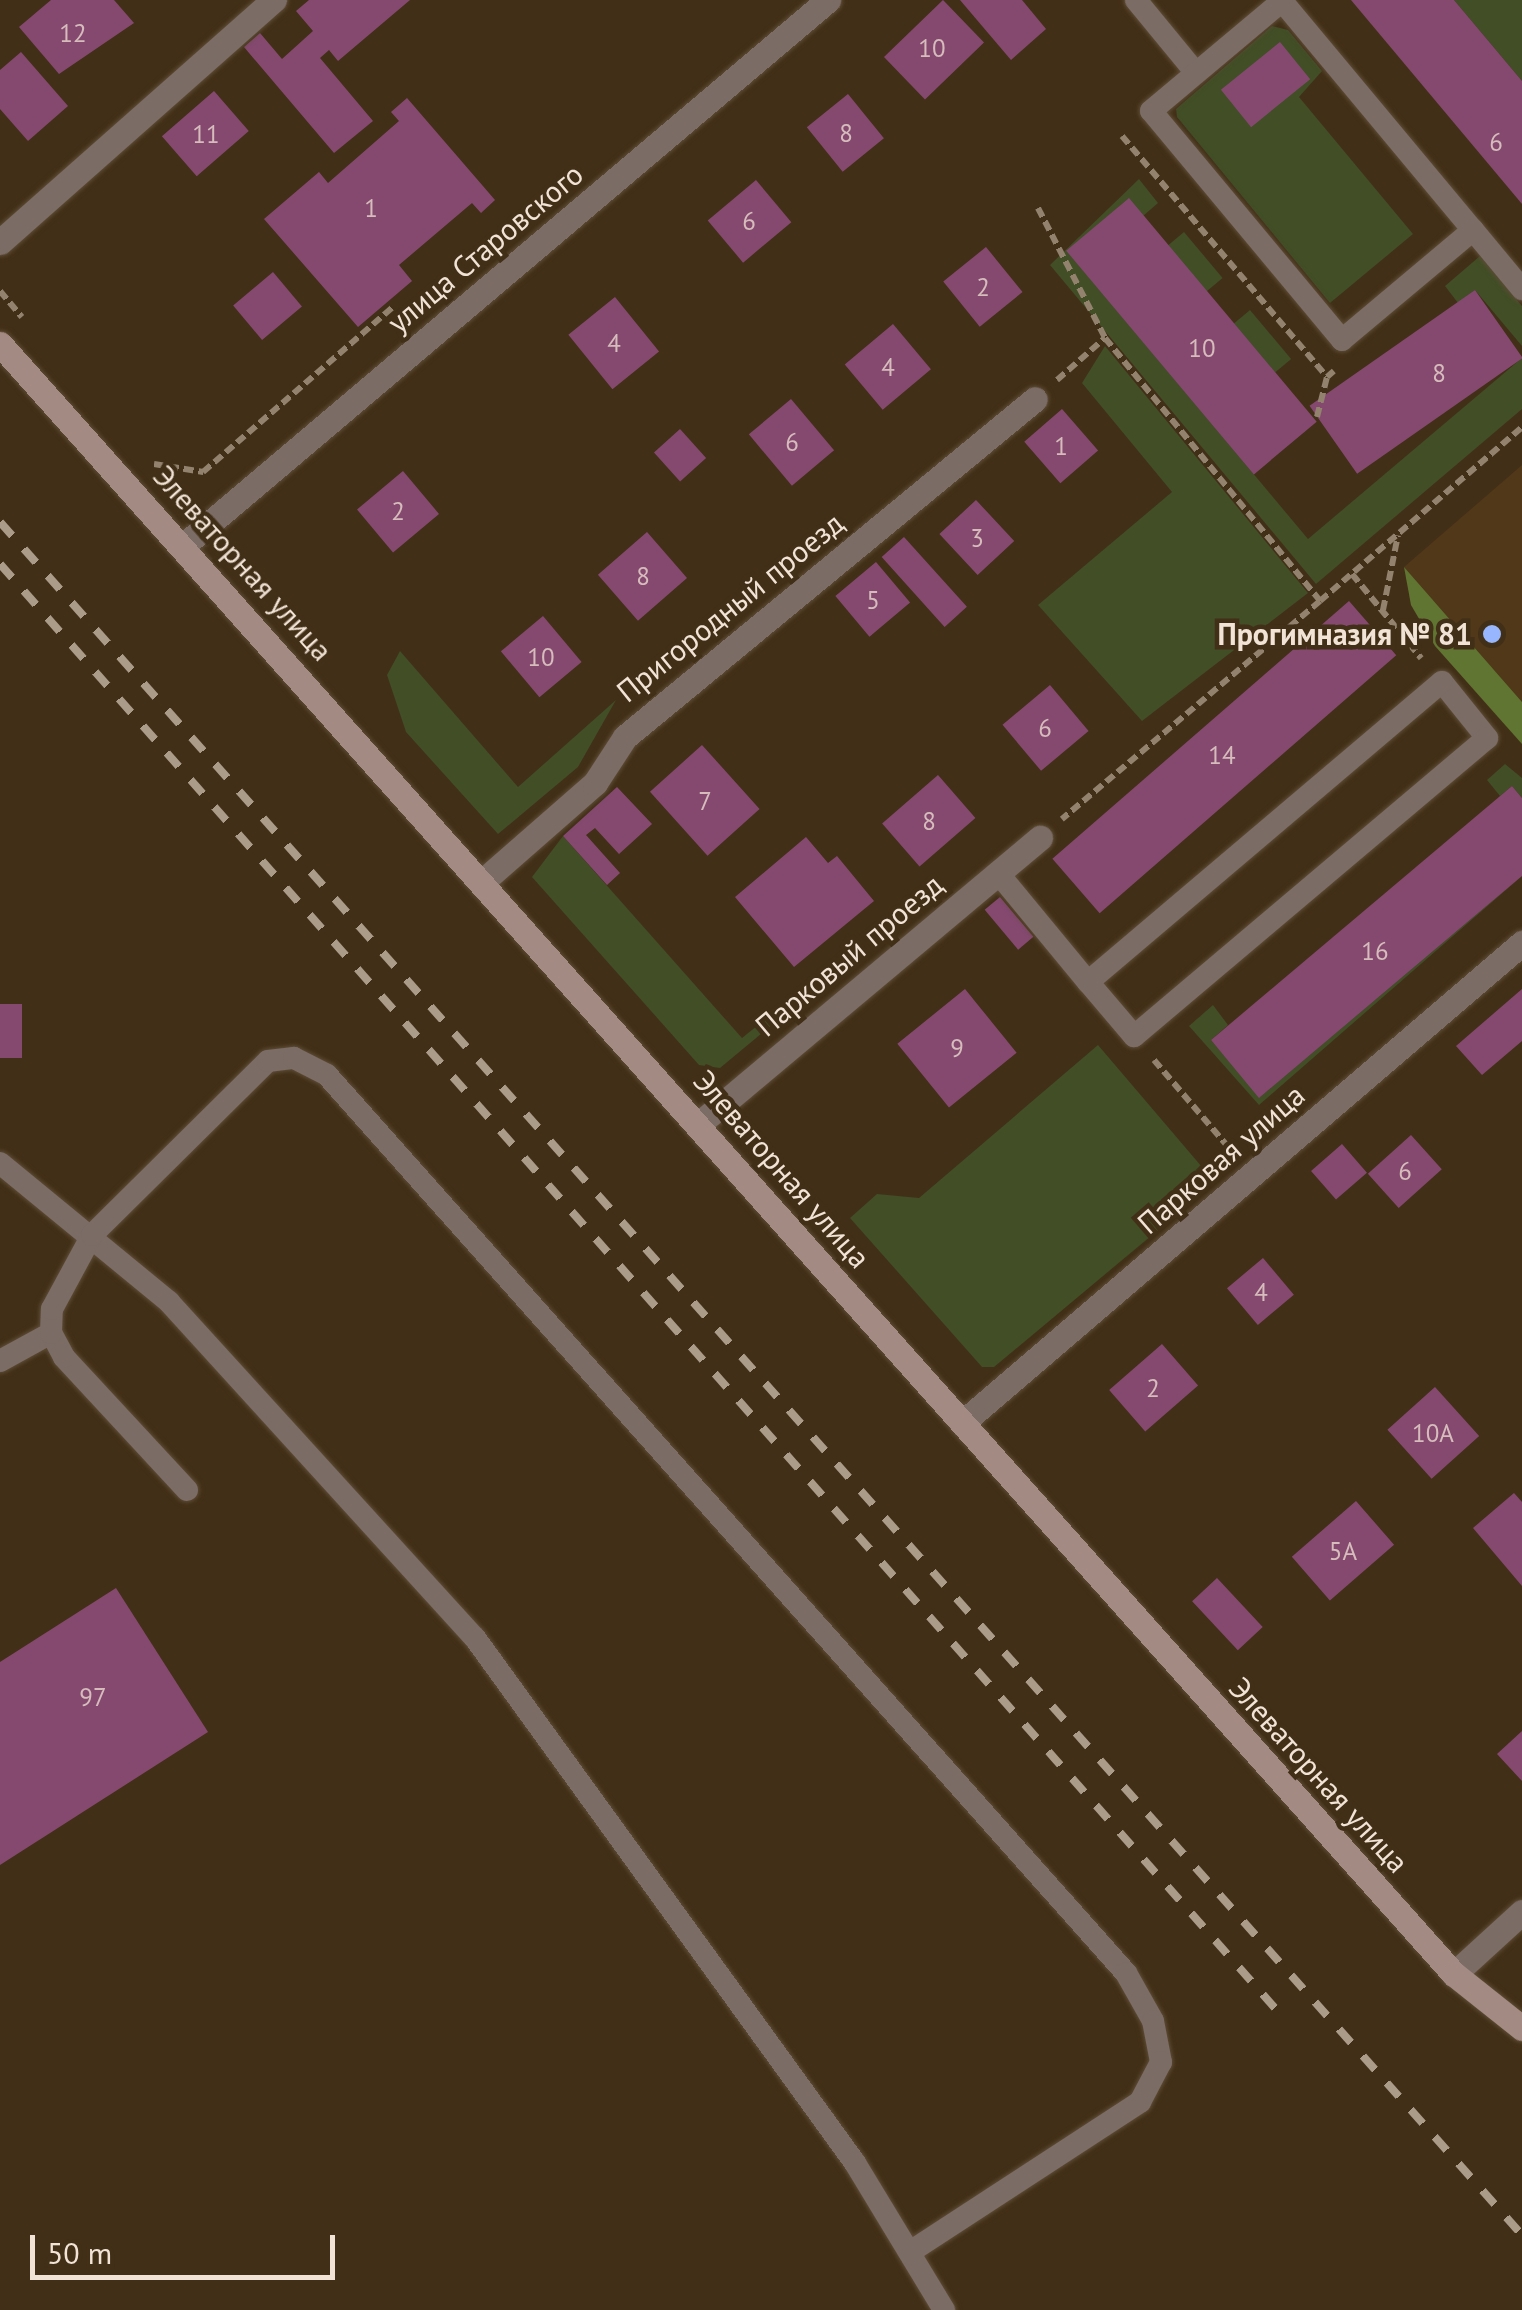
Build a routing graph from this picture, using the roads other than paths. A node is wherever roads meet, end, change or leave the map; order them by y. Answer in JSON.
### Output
{"nodes":[{"id":1,"x":274,"y":0,"type":"edge"},
{"id":2,"x":828,"y":0,"type":"edge"},
{"id":3,"x":1136,"y":0,"type":"edge"},
{"id":4,"x":1196,"y":73,"type":"junction"},
{"id":5,"x":1473,"y":230,"type":"junction"},
{"id":6,"x":0,"y":242,"type":"edge"},
{"id":7,"x":1522,"y":288,"type":"edge"},
{"id":8,"x":0,"y":344,"type":"edge"},
{"id":9,"x":1036,"y":399,"type":"road end"},
{"id":10,"x":184,"y":545,"type":"junction"},
{"id":11,"x":1040,"y":838,"type":"road end"},
{"id":12,"x":998,"y":872,"type":"junction"},
{"id":13,"x":483,"y":882,"type":"junction"},
{"id":14,"x":1522,"y":943,"type":"edge"},
{"id":15,"x":1088,"y":982,"type":"junction"},
{"id":16,"x":700,"y":1123,"type":"junction"},
{"id":17,"x":0,"y":1162,"type":"edge"},
{"id":18,"x":92,"y":1235,"type":"junction"},
{"id":19,"x":51,"y":1334,"type":"junction"},
{"id":20,"x":0,"y":1362,"type":"edge"},
{"id":21,"x":962,"y":1423,"type":"junction"},
{"id":22,"x":187,"y":1490,"type":"dead end"},
{"id":23,"x":1522,"y":1912,"type":"edge"},
{"id":24,"x":1454,"y":1974,"type":"junction"},
{"id":25,"x":1522,"y":2028,"type":"edge"},
{"id":26,"x":910,"y":2252,"type":"junction"},
{"id":27,"x":944,"y":2310,"type":"edge"}],
"edges":[{"from":1,"to":6,"type":"street"},
{"from":2,"to":10,"type":"street","name":"улица Старовского"},
{"from":3,"to":4,"type":"lane"},
{"from":4,"to":5,"type":"lane"},
{"from":4,"to":5,"type":"lane"},
{"from":5,"to":7,"type":"lane"},
{"from":8,"to":10,"type":"main road","name":"Элеваторная улица"},
{"from":9,"to":13,"type":"street","name":"Пригородный проезд"},
{"from":10,"to":13,"type":"main road","name":"Элеваторная улица"},
{"from":11,"to":12,"type":"street","name":"Парковый проезд"},
{"from":12,"to":15,"type":"lane"},
{"from":12,"to":16,"type":"street","name":"Парковый проезд"},
{"from":13,"to":16,"type":"main road","name":"Элеваторная улица"},
{"from":14,"to":21,"type":"street","name":"Парковая улица"},
{"from":15,"to":15,"type":"lane"},
{"from":16,"to":21,"type":"main road","name":"Элеваторная улица"},
{"from":17,"to":18,"type":"lane"},
{"from":18,"to":19,"type":"lane"},
{"from":18,"to":26,"type":"lane"},
{"from":18,"to":26,"type":"lane"},
{"from":19,"to":20,"type":"lane"},
{"from":19,"to":22,"type":"lane"},
{"from":21,"to":24,"type":"main road","name":"Элеваторная улица"},
{"from":23,"to":24,"type":"street"},
{"from":24,"to":25,"type":"main road","name":"Элеваторная улица"},
{"from":26,"to":27,"type":"lane"}]}
